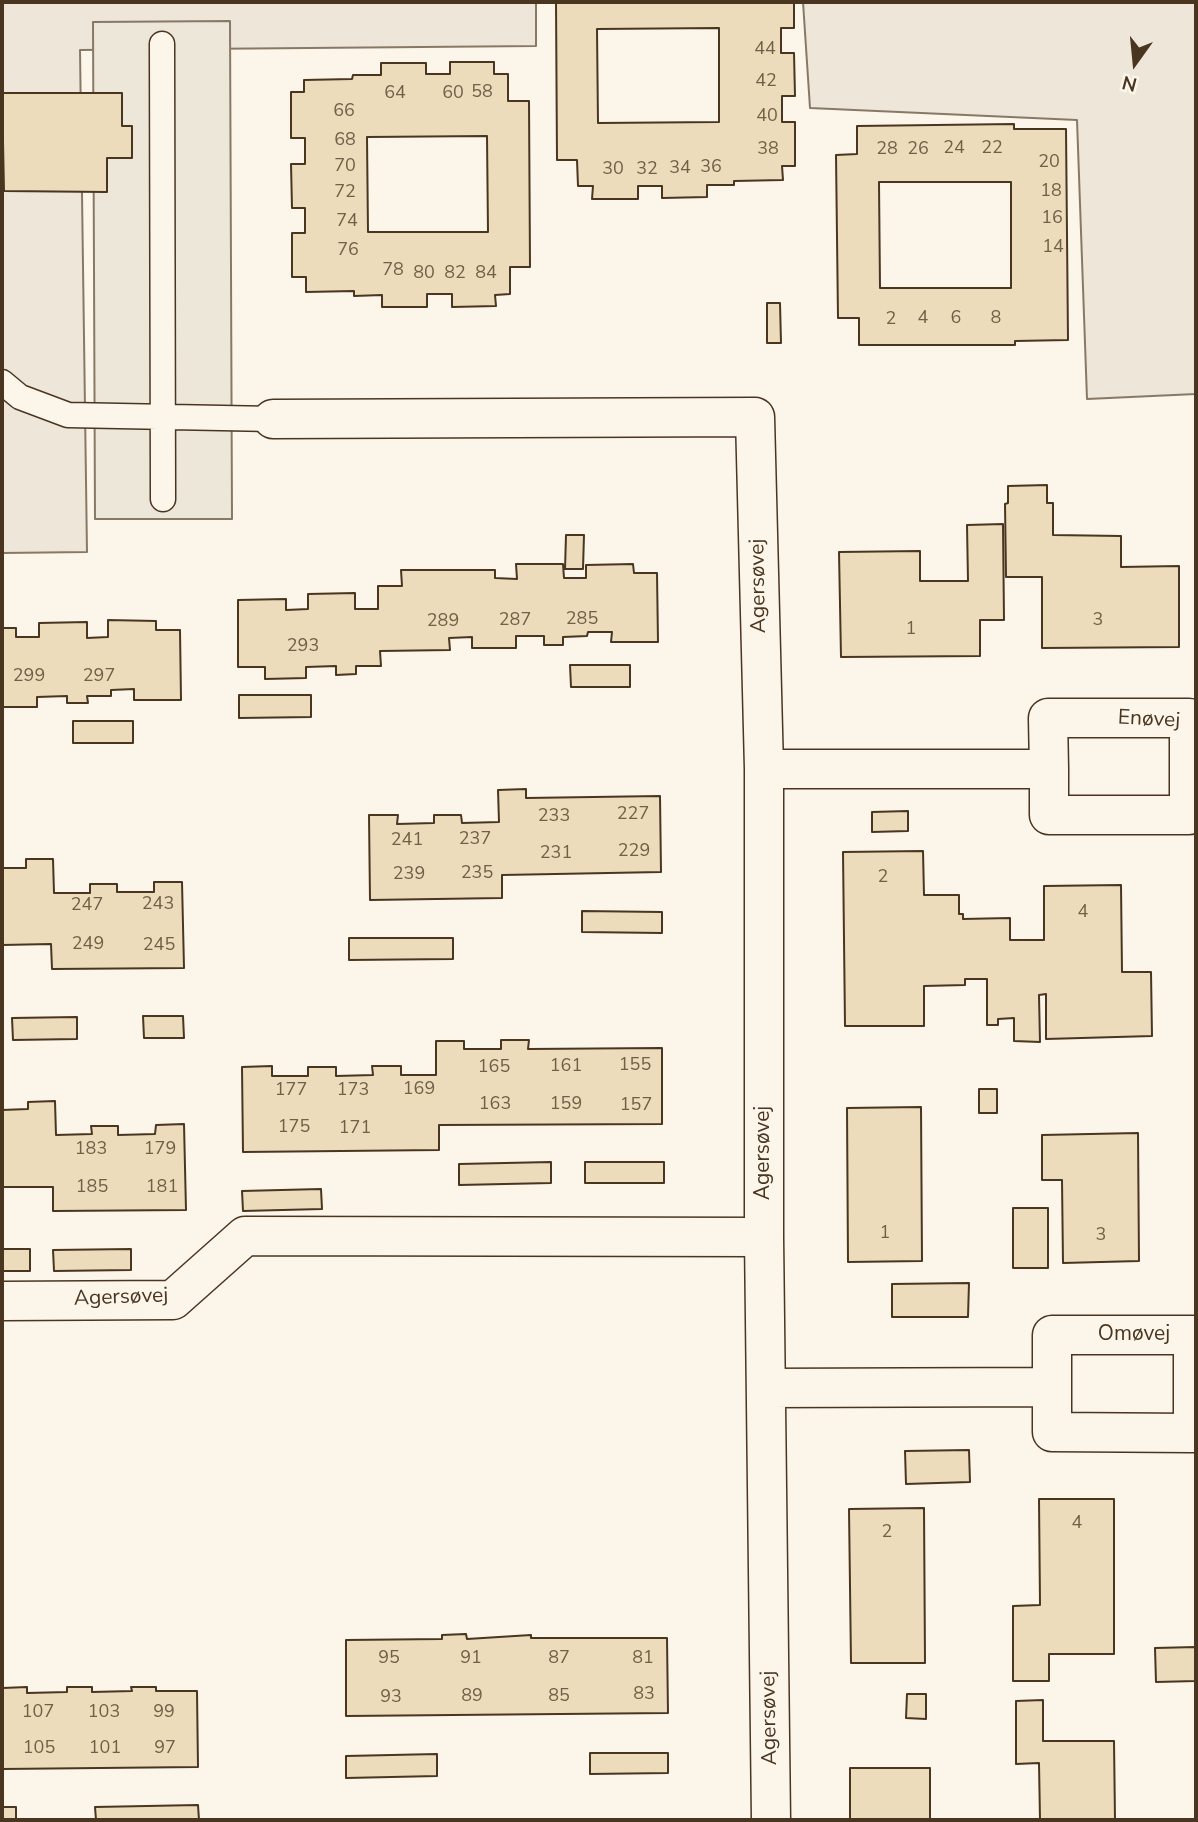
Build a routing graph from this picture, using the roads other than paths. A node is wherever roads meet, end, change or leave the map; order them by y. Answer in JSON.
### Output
{"nodes":[{"id":1,"x":162,"y":44,"type":"dead end"},
{"id":2,"x":2,"y":382,"type":"edge"},
{"id":3,"x":163,"y":417,"type":"junction"},
{"id":4,"x":273,"y":419,"type":"joint"},
{"id":5,"x":163,"y":499,"type":"dead end"},
{"id":6,"x":764,"y":769,"type":"junction"},
{"id":7,"x":1049,"y":769,"type":"dead end"},
{"id":8,"x":764,"y":1237,"type":"junction"},
{"id":9,"x":2,"y":1301,"type":"edge"},
{"id":10,"x":1052,"y":1387,"type":"dead end"},
{"id":11,"x":767,"y":1388,"type":"junction"},
{"id":12,"x":771,"y":1820,"type":"edge"}],
"edges":[{"from":1,"to":3,"type":"lane"},
{"from":2,"to":3,"type":"lane"},
{"from":3,"to":4,"type":"lane"},
{"from":3,"to":5,"type":"lane"},
{"from":4,"to":6,"type":"street","name":"Agersøvej"},
{"from":6,"to":7,"type":"street"},
{"from":6,"to":8,"type":"street","name":"Agersøvej"},
{"from":8,"to":9,"type":"street","name":"Agersøvej"},
{"from":8,"to":11,"type":"street","name":"Agersøvej"},
{"from":10,"to":11,"type":"street"},
{"from":11,"to":12,"type":"street","name":"Agersøvej"}]}
